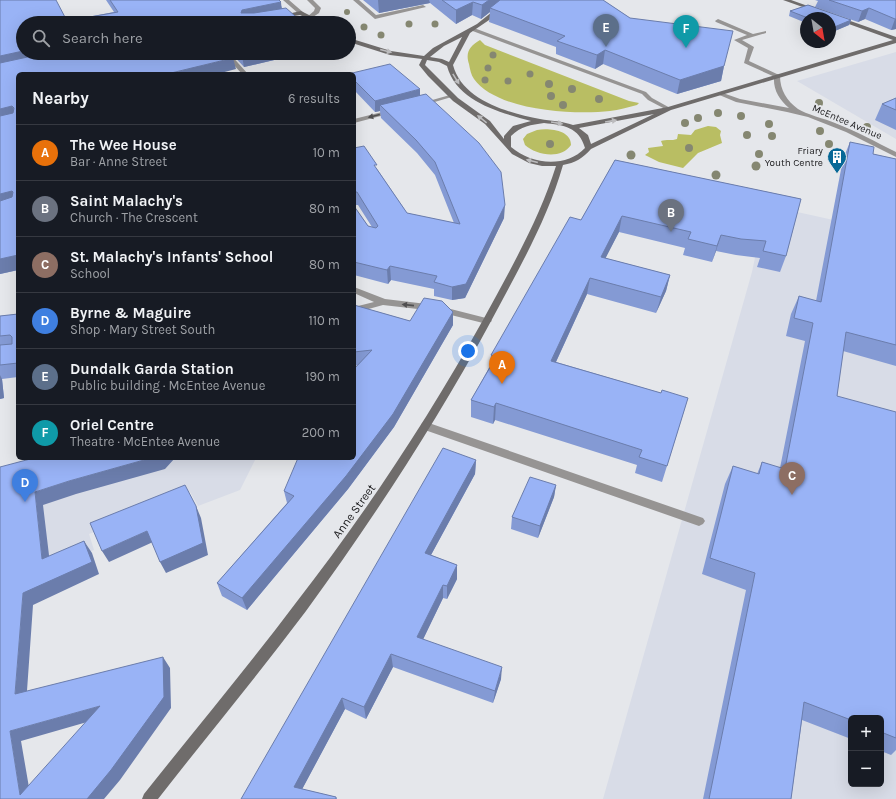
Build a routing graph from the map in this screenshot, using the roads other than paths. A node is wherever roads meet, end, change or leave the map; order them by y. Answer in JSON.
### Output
{"nodes":[{"id":1,"x":286,"y":0,"type":"edge"},
{"id":2,"x":310,"y":0,"type":"edge"},
{"id":3,"x":356,"y":0,"type":"edge"},
{"id":4,"x":510,"y":0,"type":"edge"},
{"id":5,"x":786,"y":0,"type":"edge"},
{"id":6,"x":422,"y":7,"type":"dead end"},
{"id":7,"x":301,"y":12,"type":"junction"},
{"id":8,"x":821,"y":12,"type":"edge"},
{"id":9,"x":281,"y":16,"type":"edge"},
{"id":10,"x":308,"y":16,"type":"edge"},
{"id":11,"x":311,"y":16,"type":"edge"},
{"id":12,"x":836,"y":18,"type":"edge"},
{"id":13,"x":718,"y":21,"type":"dead end"},
{"id":14,"x":470,"y":30,"type":"junction"},
{"id":15,"x":729,"y":32,"type":"edge"},
{"id":16,"x":764,"y":32,"type":"dead end"},
{"id":17,"x":751,"y":35,"type":"junction"},
{"id":18,"x":896,"y":40,"type":"edge"},
{"id":19,"x":356,"y":42,"type":"edge"},
{"id":20,"x":424,"y":58,"type":"junction"},
{"id":21,"x":232,"y":60,"type":"edge"},
{"id":22,"x":450,"y":65,"type":"junction"},
{"id":23,"x":243,"y":72,"type":"edge"},
{"id":24,"x":777,"y":76,"type":"junction"},
{"id":25,"x":720,"y":94,"type":"junction"},
{"id":26,"x":452,"y":96,"type":"junction"},
{"id":27,"x":414,"y":106,"type":"edge"},
{"id":28,"x":669,"y":109,"type":"junction"},
{"id":29,"x":399,"y":110,"type":"edge"},
{"id":30,"x":797,"y":112,"type":"junction"},
{"id":31,"x":356,"y":121,"type":"edge"},
{"id":32,"x":540,"y":121,"type":"junction"},
{"id":33,"x":573,"y":127,"type":"junction"},
{"id":34,"x":508,"y":148,"type":"junction"},
{"id":35,"x":589,"y":148,"type":"junction"},
{"id":36,"x":896,"y":155,"type":"edge"},
{"id":37,"x":560,"y":163,"type":"junction"},
{"id":38,"x":356,"y":291,"type":"edge"},
{"id":39,"x":383,"y":302,"type":"junction"},
{"id":40,"x":356,"y":309,"type":"edge"},
{"id":41,"x":487,"y":321,"type":"junction"},
{"id":42,"x":426,"y":426,"type":"junction"},
{"id":43,"x":699,"y":521,"type":"dead end"},
{"id":44,"x":149,"y":799,"type":"edge"}],
"edges":[{"from":1,"to":7,"type":"street"},
{"from":2,"to":11,"type":"street"},
{"from":3,"to":6,"type":"street"},
{"from":4,"to":14,"type":"main road"},
{"from":5,"to":8,"type":"main road"},
{"from":7,"to":9,"type":"main road"},
{"from":7,"to":10,"type":"main road"},
{"from":12,"to":18,"type":"main road"},
{"from":13,"to":17,"type":"street"},
{"from":14,"to":20,"type":"main road"},
{"from":14,"to":22,"type":"main road"},
{"from":14,"to":28,"type":"street"},
{"from":15,"to":17,"type":"street"},
{"from":16,"to":17,"type":"street"},
{"from":17,"to":24,"type":"street"},
{"from":18,"to":24,"type":"main road"},
{"from":19,"to":20,"type":"main road","one_way":true},
{"from":20,"to":22,"type":"main road"},
{"from":20,"to":26,"type":"main road"},
{"from":21,"to":23,"type":"street"},
{"from":22,"to":32,"type":"main road","one_way":true},
{"from":24,"to":25,"type":"main road"},
{"from":24,"to":30,"type":"street"},
{"from":25,"to":28,"type":"main road"},
{"from":25,"to":30,"type":"street","name":"McEntee Avenue"},
{"from":26,"to":27,"type":"street"},
{"from":34,"to":26,"type":"main road","one_way":true},
{"from":33,"to":28,"type":"main road","one_way":true},
{"from":28,"to":35,"type":"main road"},
{"from":29,"to":31,"type":"street","one_way":true},
{"from":30,"to":36,"type":"street","name":"McEntee Avenue"},
{"from":32,"to":33,"type":"main road","one_way":true},
{"from":32,"to":34,"type":"main road"},
{"from":33,"to":35,"type":"main road"},
{"from":37,"to":34,"type":"main road","one_way":true},
{"from":35,"to":37,"type":"main road"},
{"from":37,"to":41,"type":"main road","name":"Anne Street"},
{"from":38,"to":39,"type":"street"},
{"from":39,"to":40,"type":"street"},
{"from":41,"to":39,"type":"street","one_way":true},
{"from":41,"to":42,"type":"main road","name":"Anne Street"},
{"from":42,"to":43,"type":"street"},
{"from":42,"to":44,"type":"main road","name":"Anne Street"}]}
